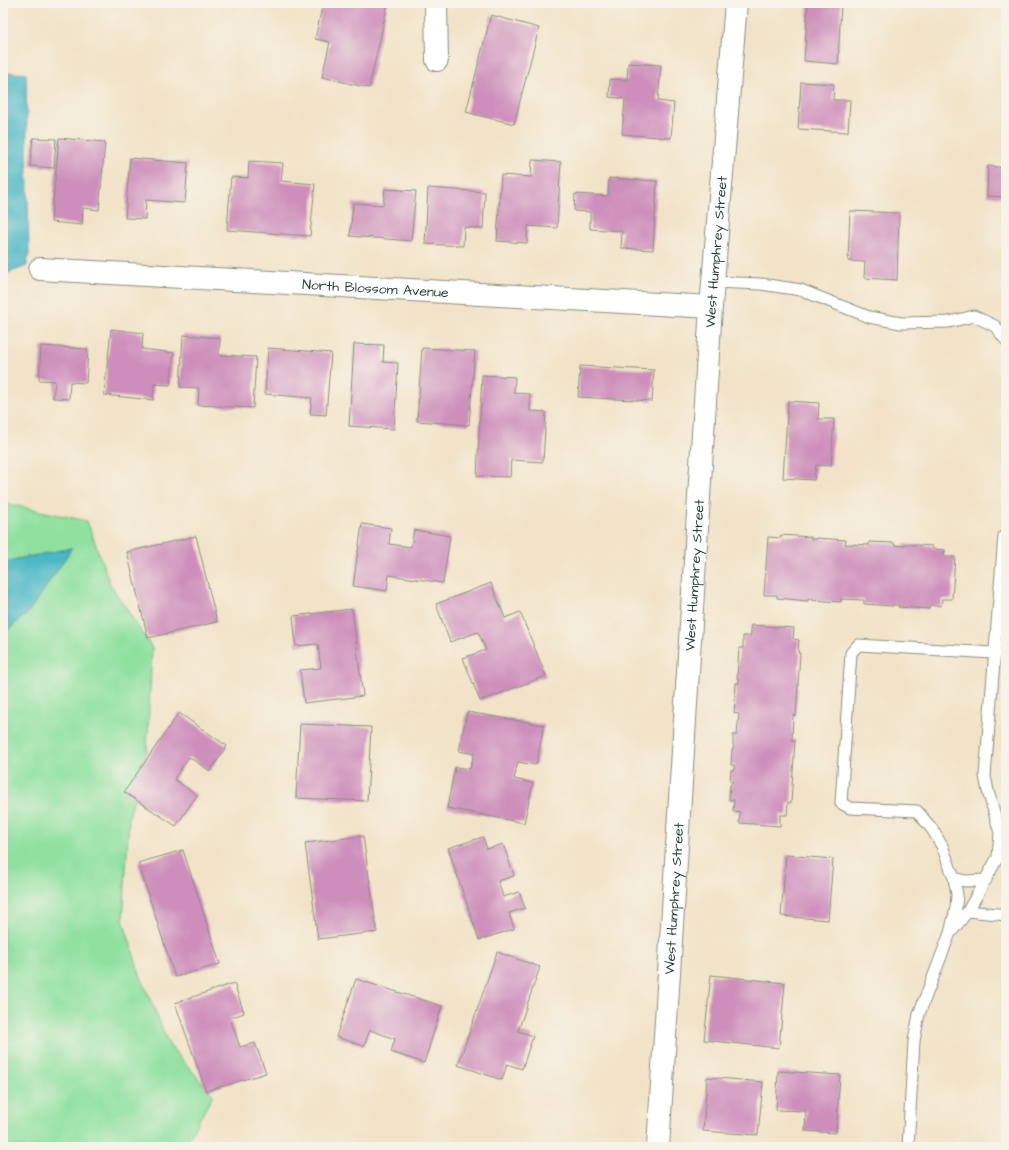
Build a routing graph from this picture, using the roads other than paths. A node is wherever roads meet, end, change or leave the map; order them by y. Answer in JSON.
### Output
{"nodes":[{"id":1,"x":436,"y":3,"type":"edge"},
{"id":2,"x":736,"y":3,"type":"edge"},
{"id":3,"x":436,"y":60,"type":"dead end"},
{"id":4,"x":40,"y":269,"type":"dead end"},
{"id":5,"x":713,"y":282,"type":"junction"},
{"id":6,"x":711,"y":307,"type":"junction"},
{"id":7,"x":1006,"y":340,"type":"edge"},
{"id":8,"x":1004,"y":536,"type":"dead end"},
{"id":9,"x":994,"y":653,"type":"junction"},
{"id":10,"x":954,"y":878,"type":"junction"},
{"id":11,"x":986,"y":880,"type":"junction"},
{"id":12,"x":968,"y":911,"type":"junction"},
{"id":13,"x":1006,"y":915,"type":"edge"},
{"id":14,"x":950,"y":933,"type":"junction"},
{"id":15,"x":658,"y":1147,"type":"edge"},
{"id":16,"x":908,"y":1147,"type":"edge"}],
"edges":[{"from":1,"to":3,"type":"street"},
{"from":2,"to":5,"type":"street","name":"West Humphrey Street"},
{"from":4,"to":6,"type":"street","name":"North Blossom Avenue"},
{"from":5,"to":6,"type":"street","name":"West Humphrey Street"},
{"from":5,"to":7,"type":"lane"},
{"from":6,"to":15,"type":"street","name":"West Humphrey Street"},
{"from":8,"to":9,"type":"lane"},
{"from":9,"to":10,"type":"lane"},
{"from":9,"to":11,"type":"lane"},
{"from":10,"to":11,"type":"lane"},
{"from":10,"to":14,"type":"lane"},
{"from":11,"to":12,"type":"lane"},
{"from":12,"to":13,"type":"lane"},
{"from":12,"to":14,"type":"lane"},
{"from":14,"to":16,"type":"lane"}]}
